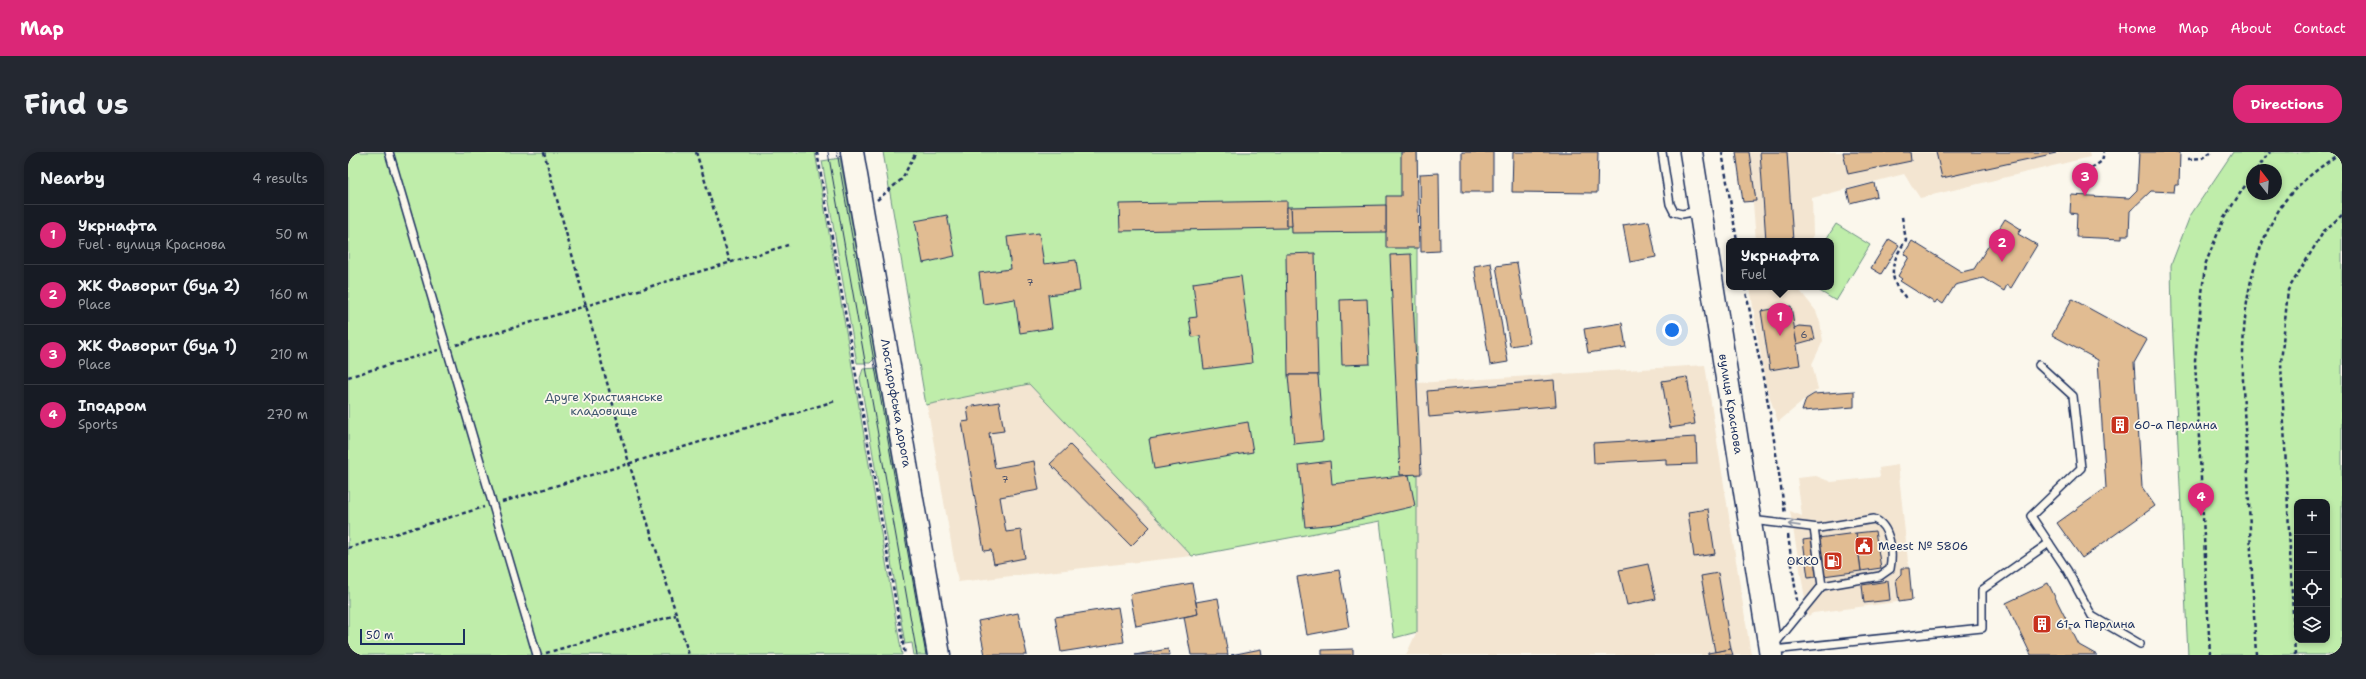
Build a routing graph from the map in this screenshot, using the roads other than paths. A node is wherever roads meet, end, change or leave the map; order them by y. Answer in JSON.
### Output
{"nodes":[{"id":1,"x":389,"y":152,"type":"edge"},
{"id":2,"x":852,"y":152,"type":"edge"},
{"id":3,"x":1662,"y":152,"type":"edge"},
{"id":4,"x":1691,"y":152,"type":"edge"},
{"id":5,"x":1700,"y":211,"type":"junction"},
{"id":6,"x":2039,"y":365,"type":"dead end"},
{"id":7,"x":1749,"y":520,"type":"junction"},
{"id":8,"x":1814,"y":528,"type":"junction"},
{"id":9,"x":2049,"y":543,"type":"junction"},
{"id":10,"x":1822,"y":586,"type":"junction"},
{"id":11,"x":2140,"y":644,"type":"dead end"},
{"id":12,"x":1771,"y":653,"type":"edge"},
{"id":13,"x":538,"y":655,"type":"edge"},
{"id":14,"x":939,"y":655,"type":"edge"}],
"edges":[{"from":1,"to":13,"type":"lane"},
{"from":2,"to":14,"type":"main road","name":"Люстдорфська дорога"},
{"from":3,"to":5,"type":"lane"},
{"from":4,"to":5,"type":"main road","name":"вулиця Краснова"},
{"from":5,"to":7,"type":"main road","name":"вулиця Краснова"},
{"from":6,"to":9,"type":"lane"},
{"from":8,"to":7,"type":"lane","one_way":true},
{"from":7,"to":12,"type":"main road","name":"вулиця Краснова"},
{"from":8,"to":10,"type":"lane"},
{"from":8,"to":10,"type":"lane"},
{"from":9,"to":11,"type":"lane"},
{"from":9,"to":12,"type":"lane"},
{"from":10,"to":12,"type":"lane"}]}
